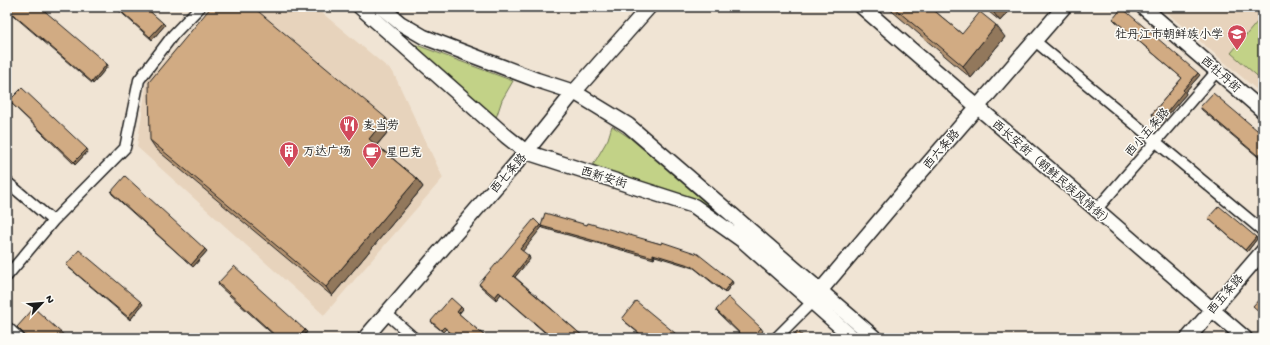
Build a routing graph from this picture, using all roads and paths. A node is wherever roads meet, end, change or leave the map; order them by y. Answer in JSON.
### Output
{"nodes":[{"id":1,"x":200,"y":7,"type":"edge"},
{"id":2,"x":360,"y":7,"type":"edge"},
{"id":3,"x":381,"y":7,"type":"edge"},
{"id":4,"x":648,"y":7,"type":"edge"},
{"id":5,"x":862,"y":7,"type":"edge"},
{"id":6,"x":1064,"y":7,"type":"edge"},
{"id":7,"x":1143,"y":7,"type":"edge"},
{"id":8,"x":1035,"y":41,"type":"junction"},
{"id":9,"x":1217,"y":71,"type":"junction"},
{"id":10,"x":574,"y":92,"type":"junction"},
{"id":11,"x":977,"y":107,"type":"junction"},
{"id":12,"x":1263,"y":111,"type":"edge"},
{"id":13,"x":1155,"y":142,"type":"junction"},
{"id":14,"x":526,"y":152,"type":"junction"},
{"id":15,"x":7,"y":182,"type":"edge"},
{"id":16,"x":1096,"y":210,"type":"junction"},
{"id":17,"x":53,"y":221,"type":"junction"},
{"id":18,"x":1263,"y":231,"type":"edge"},
{"id":19,"x":1263,"y":251,"type":"edge"},
{"id":20,"x":7,"y":276,"type":"edge"},
{"id":21,"x":816,"y":297,"type":"junction"},
{"id":22,"x":1212,"y":309,"type":"junction"},
{"id":23,"x":386,"y":313,"type":"junction"},
{"id":24,"x":7,"y":327,"type":"edge"},
{"id":25,"x":19,"y":338,"type":"edge"},
{"id":26,"x":365,"y":338,"type":"edge"},
{"id":27,"x":414,"y":338,"type":"edge"},
{"id":28,"x":776,"y":338,"type":"edge"},
{"id":29,"x":853,"y":338,"type":"edge"},
{"id":30,"x":875,"y":338,"type":"edge"},
{"id":31,"x":1188,"y":338,"type":"edge"},
{"id":32,"x":1245,"y":338,"type":"edge"}],
"edges":[{"from":1,"to":17,"type":"street"},
{"from":2,"to":14,"type":"street","name":"西新安街"},
{"from":3,"to":10,"type":"street","name":"西新安街"},
{"from":4,"to":10,"type":"street","name":"西七条路"},
{"from":5,"to":11,"type":"street","name":"西长安街（朝鲜民族风情街）"},
{"from":6,"to":8,"type":"street","name":"西六条路"},
{"from":7,"to":9,"type":"street","name":"西牡丹街"},
{"from":8,"to":11,"type":"street","name":"西六条路"},
{"from":8,"to":13,"type":"street"},
{"from":9,"to":12,"type":"street","name":"西牡丹街"},
{"from":9,"to":13,"type":"street","name":"西小五条路"},
{"from":10,"to":14,"type":"street","name":"西七条路"},
{"from":10,"to":21,"type":"street","name":"西新安街"},
{"from":11,"to":16,"type":"street","name":"西长安街（朝鲜民族风情街）"},
{"from":11,"to":21,"type":"street","name":"西六条路"},
{"from":13,"to":16,"type":"street","name":"西小五条路"},
{"from":13,"to":18,"type":"street"},
{"from":14,"to":21,"type":"street","name":"西新安街"},
{"from":14,"to":23,"type":"street","name":"西七条路"},
{"from":15,"to":17,"type":"street"},
{"from":16,"to":22,"type":"street","name":"西长安街（朝鲜民族风情街）"},
{"from":17,"to":20,"type":"street"},
{"from":19,"to":22,"type":"street","name":"西五条路"},
{"from":21,"to":28,"type":"street"},
{"from":21,"to":29,"type":"street","name":"西新安街"},
{"from":21,"to":30,"type":"street","name":"西新安街"},
{"from":22,"to":31,"type":"street","name":"西五条路"},
{"from":22,"to":32,"type":"street","name":"西长安街（朝鲜民族风情街）"},
{"from":23,"to":26,"type":"street","name":"西七条路"},
{"from":23,"to":27,"type":"street"},
{"from":24,"to":25,"type":"street"}]}
